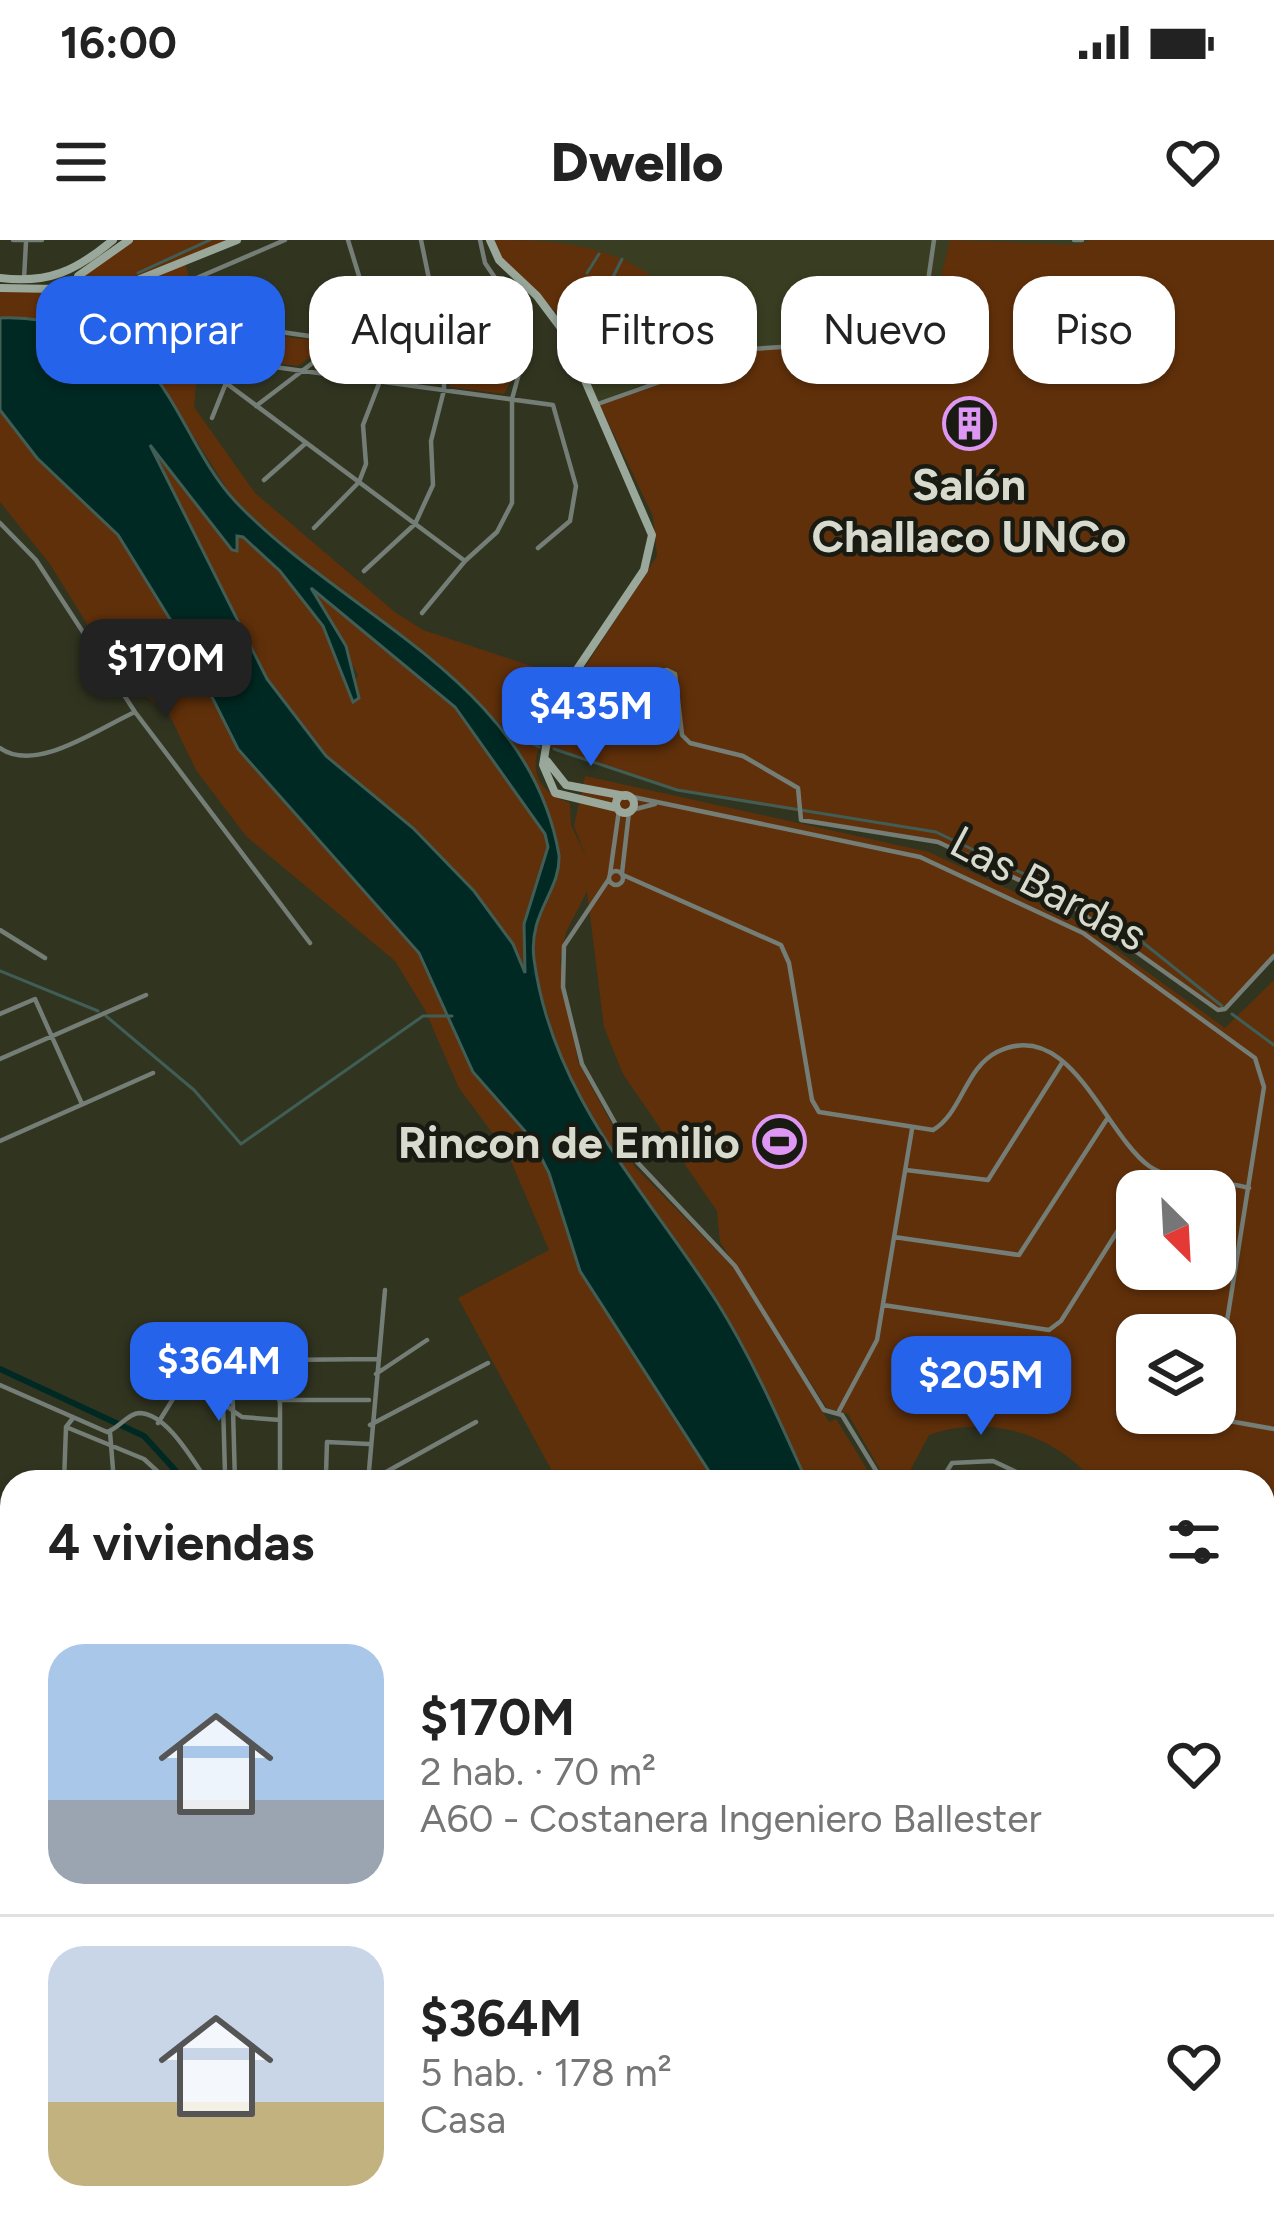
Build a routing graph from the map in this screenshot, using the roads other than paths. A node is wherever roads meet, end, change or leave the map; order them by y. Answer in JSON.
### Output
{"nodes":[{"id":1,"x":13,"y":240,"type":"edge"},
{"id":2,"x":43,"y":240,"type":"edge"},
{"id":3,"x":113,"y":240,"type":"edge"},
{"id":4,"x":129,"y":240,"type":"edge"},
{"id":5,"x":237,"y":240,"type":"edge"},
{"id":6,"x":284,"y":240,"type":"edge"},
{"id":7,"x":348,"y":240,"type":"edge"},
{"id":8,"x":421,"y":240,"type":"edge"},
{"id":9,"x":480,"y":240,"type":"edge"},
{"id":10,"x":490,"y":240,"type":"edge"},
{"id":11,"x":934,"y":240,"type":"edge"},
{"id":12,"x":30,"y":241,"type":"edge"},
{"id":13,"x":78,"y":276,"type":"edge"},
{"id":14,"x":150,"y":276,"type":"edge"},
{"id":15,"x":201,"y":276,"type":"edge"},
{"id":16,"x":359,"y":276,"type":"edge"},
{"id":17,"x":0,"y":278,"type":"edge"},
{"id":18,"x":24,"y":286,"type":"junction"},
{"id":19,"x":36,"y":287,"type":"edge"},
{"id":20,"x":0,"y":288,"type":"edge"},
{"id":21,"x":309,"y":364,"type":"edge"},
{"id":22,"x":285,"y":368,"type":"edge"},
{"id":23,"x":300,"y":370,"type":"junction"},
{"id":24,"x":309,"y":371,"type":"edge"},
{"id":25,"x":226,"y":384,"type":"edge"},
{"id":26,"x":227,"y":384,"type":"edge"},
{"id":27,"x":379,"y":384,"type":"edge"},
{"id":28,"x":401,"y":384,"type":"edge"},
{"id":29,"x":444,"y":390,"type":"junction"},
{"id":30,"x":512,"y":399,"type":"junction"},
{"id":31,"x":256,"y":406,"type":"junction"},
{"id":32,"x":593,"y":406,"type":"junction"},
{"id":33,"x":212,"y":418,"type":"dead end"},
{"id":34,"x":306,"y":443,"type":"junction"},
{"id":35,"x":264,"y":480,"type":"dead end"},
{"id":36,"x":359,"y":482,"type":"junction"},
{"id":37,"x":0,"y":523,"type":"edge"},
{"id":38,"x":415,"y":524,"type":"junction"},
{"id":39,"x":314,"y":528,"type":"dead end"},
{"id":40,"x":538,"y":548,"type":"dead end"},
{"id":41,"x":465,"y":561,"type":"junction"},
{"id":42,"x":364,"y":571,"type":"dead end"},
{"id":43,"x":422,"y":613,"type":"dead end"},
{"id":44,"x":562,"y":687,"type":"junction"},
{"id":45,"x":135,"y":712,"type":"junction"},
{"id":46,"x":0,"y":748,"type":"edge"},
{"id":47,"x":545,"y":748,"type":"junction"},
{"id":48,"x":627,"y":796,"type":"junction"},
{"id":49,"x":658,"y":803,"type":"junction"},
{"id":50,"x":624,"y":810,"type":"junction"},
{"id":51,"x":623,"y":874,"type":"junction"},
{"id":52,"x":610,"y":877,"type":"junction"},
{"id":53,"x":618,"y":885,"type":"junction"},
{"id":54,"x":638,"y":886,"type":"junction"},
{"id":55,"x":596,"y":898,"type":"junction"},
{"id":56,"x":0,"y":930,"type":"edge"},
{"id":57,"x":310,"y":943,"type":"dead end"},
{"id":58,"x":1274,"y":956,"type":"edge"},
{"id":59,"x":44,"y":958,"type":"dead end"},
{"id":60,"x":146,"y":995,"type":"dead end"},
{"id":61,"x":0,"y":1014,"type":"edge"},
{"id":62,"x":52,"y":1036,"type":"junction"},
{"id":63,"x":0,"y":1059,"type":"edge"},
{"id":64,"x":1063,"y":1061,"type":"junction"},
{"id":65,"x":153,"y":1073,"type":"dead end"},
{"id":66,"x":82,"y":1104,"type":"junction"},
{"id":67,"x":1108,"y":1118,"type":"junction"},
{"id":68,"x":912,"y":1129,"type":"junction"},
{"id":69,"x":0,"y":1141,"type":"edge"},
{"id":70,"x":906,"y":1170,"type":"junction"},
{"id":71,"x":1156,"y":1170,"type":"edge"},
{"id":72,"x":1236,"y":1185,"type":"edge"},
{"id":73,"x":1249,"y":1188,"type":"junction"},
{"id":74,"x":1116,"y":1233,"type":"edge"},
{"id":75,"x":894,"y":1237,"type":"junction"},
{"id":76,"x":386,"y":1290,"type":"dead end"},
{"id":77,"x":883,"y":1305,"type":"junction"},
{"id":78,"x":220,"y":1334,"type":"dead end"},
{"id":79,"x":232,"y":1339,"type":"dead end"},
{"id":80,"x":427,"y":1340,"type":"dead end"},
{"id":81,"x":139,"y":1352,"type":"dead end"},
{"id":82,"x":377,"y":1359,"type":"junction"},
{"id":83,"x":488,"y":1363,"type":"dead end"},
{"id":84,"x":376,"y":1374,"type":"junction"},
{"id":85,"x":186,"y":1378,"type":"junction"},
{"id":86,"x":0,"y":1385,"type":"edge"},
{"id":87,"x":221,"y":1399,"type":"junction"},
{"id":88,"x":278,"y":1400,"type":"junction"},
{"id":89,"x":371,"y":1400,"type":"junction"},
{"id":90,"x":234,"y":1410,"type":"junction"},
{"id":91,"x":839,"y":1412,"type":"junction"},
{"id":92,"x":73,"y":1418,"type":"junction"},
{"id":93,"x":280,"y":1420,"type":"junction"},
{"id":94,"x":476,"y":1422,"type":"dead end"},
{"id":95,"x":158,"y":1423,"type":"junction"},
{"id":96,"x":370,"y":1425,"type":"junction"},
{"id":97,"x":66,"y":1427,"type":"junction"},
{"id":98,"x":1274,"y":1429,"type":"edge"},
{"id":99,"x":110,"y":1432,"type":"junction"},
{"id":100,"x":370,"y":1444,"type":"junction"},
{"id":101,"x":115,"y":1446,"type":"junction"},
{"id":102,"x":64,"y":1470,"type":"edge"},
{"id":103,"x":114,"y":1470,"type":"edge"},
{"id":104,"x":158,"y":1470,"type":"edge"},
{"id":105,"x":198,"y":1470,"type":"edge"},
{"id":106,"x":225,"y":1470,"type":"edge"},
{"id":107,"x":236,"y":1470,"type":"edge"},
{"id":108,"x":280,"y":1470,"type":"edge"},
{"id":109,"x":326,"y":1470,"type":"edge"},
{"id":110,"x":369,"y":1470,"type":"edge"},
{"id":111,"x":390,"y":1470,"type":"edge"},
{"id":112,"x":875,"y":1470,"type":"edge"},
{"id":113,"x":948,"y":1470,"type":"edge"},
{"id":114,"x":1010,"y":1470,"type":"edge"}],
"edges":[{"from":1,"to":12,"type":"street"},
{"from":2,"to":12,"type":"street"},
{"from":3,"to":18,"type":"street"},
{"from":4,"to":13,"type":"street"},
{"from":5,"to":14,"type":"street"},
{"from":6,"to":15,"type":"street"},
{"from":7,"to":16,"type":"street"},
{"from":8,"to":29,"type":"street"},
{"from":9,"to":30,"type":"street"},
{"from":10,"to":32,"type":"street"},
{"from":11,"to":32,"type":"street"},
{"from":12,"to":18,"type":"street"},
{"from":17,"to":18,"type":"street"},
{"from":18,"to":19,"type":"street"},
{"from":18,"to":20,"type":"street"},
{"from":21,"to":23,"type":"street"},
{"from":22,"to":23,"type":"street"},
{"from":23,"to":24,"type":"street"},
{"from":23,"to":31,"type":"street"},
{"from":25,"to":33,"type":"street"},
{"from":26,"to":31,"type":"street"},
{"from":27,"to":36,"type":"street"},
{"from":28,"to":29,"type":"street"},
{"from":29,"to":30,"type":"street"},
{"from":29,"to":38,"type":"street"},
{"from":30,"to":40,"type":"street"},
{"from":30,"to":41,"type":"street"},
{"from":31,"to":34,"type":"street"},
{"from":32,"to":44,"type":"street"},
{"from":34,"to":35,"type":"street"},
{"from":34,"to":36,"type":"street"},
{"from":36,"to":38,"type":"street"},
{"from":36,"to":39,"type":"street"},
{"from":37,"to":45,"type":"street"},
{"from":38,"to":41,"type":"street"},
{"from":38,"to":42,"type":"street"},
{"from":41,"to":43,"type":"street"},
{"from":44,"to":47,"type":"street"},
{"from":44,"to":58,"type":"street"},
{"from":45,"to":46,"type":"street"},
{"from":45,"to":57,"type":"street"},
{"from":47,"to":48,"type":"street"},
{"from":47,"to":50,"type":"street"},
{"from":48,"to":49,"type":"street","name":"Las Bardas"},
{"from":48,"to":50,"type":"street"},
{"from":49,"to":50,"type":"street","name":"Las Bardas"},
{"from":49,"to":73,"type":"street","name":"Las Bardas"},
{"from":50,"to":51,"type":"street"},
{"from":50,"to":52,"type":"street"},
{"from":51,"to":52,"type":"street"},
{"from":51,"to":53,"type":"street"},
{"from":51,"to":54,"type":"street"},
{"from":52,"to":53,"type":"street"},
{"from":52,"to":55,"type":"street"},
{"from":53,"to":54,"type":"street"},
{"from":53,"to":55,"type":"street"},
{"from":54,"to":68,"type":"street"},
{"from":55,"to":91,"type":"street"},
{"from":56,"to":59,"type":"street"},
{"from":60,"to":62,"type":"street"},
{"from":61,"to":62,"type":"street"},
{"from":62,"to":63,"type":"street"},
{"from":62,"to":66,"type":"street"},
{"from":64,"to":67,"type":"street"},
{"from":64,"to":68,"type":"street"},
{"from":64,"to":70,"type":"street"},
{"from":65,"to":66,"type":"street"},
{"from":66,"to":69,"type":"street"},
{"from":67,"to":71,"type":"street"},
{"from":67,"to":75,"type":"street"},
{"from":68,"to":70,"type":"street"},
{"from":70,"to":75,"type":"street"},
{"from":72,"to":73,"type":"street"},
{"from":73,"to":98,"type":"street","name":"Las Bardas"},
{"from":74,"to":77,"type":"street"},
{"from":75,"to":77,"type":"street"},
{"from":76,"to":82,"type":"street"},
{"from":77,"to":91,"type":"street"},
{"from":78,"to":87,"type":"street"},
{"from":79,"to":90,"type":"street"},
{"from":80,"to":84,"type":"street"},
{"from":81,"to":85,"type":"street"},
{"from":82,"to":84,"type":"street"},
{"from":82,"to":88,"type":"street"},
{"from":83,"to":96,"type":"street"},
{"from":84,"to":89,"type":"street"},
{"from":85,"to":87,"type":"street"},
{"from":85,"to":95,"type":"street"},
{"from":86,"to":92,"type":"street"},
{"from":87,"to":90,"type":"street"},
{"from":87,"to":106,"type":"street"},
{"from":88,"to":89,"type":"street"},
{"from":88,"to":93,"type":"street"},
{"from":89,"to":96,"type":"street"},
{"from":90,"to":93,"type":"street"},
{"from":90,"to":107,"type":"street"},
{"from":91,"to":112,"type":"street"},
{"from":92,"to":97,"type":"street"},
{"from":92,"to":99,"type":"street"},
{"from":93,"to":108,"type":"street"},
{"from":94,"to":111,"type":"street"},
{"from":95,"to":99,"type":"street"},
{"from":95,"to":105,"type":"street"},
{"from":96,"to":100,"type":"street"},
{"from":97,"to":101,"type":"street"},
{"from":97,"to":102,"type":"street"},
{"from":99,"to":101,"type":"street"},
{"from":100,"to":109,"type":"street"},
{"from":100,"to":110,"type":"street"},
{"from":101,"to":103,"type":"street"},
{"from":101,"to":104,"type":"street"},
{"from":113,"to":114,"type":"street"}]}
